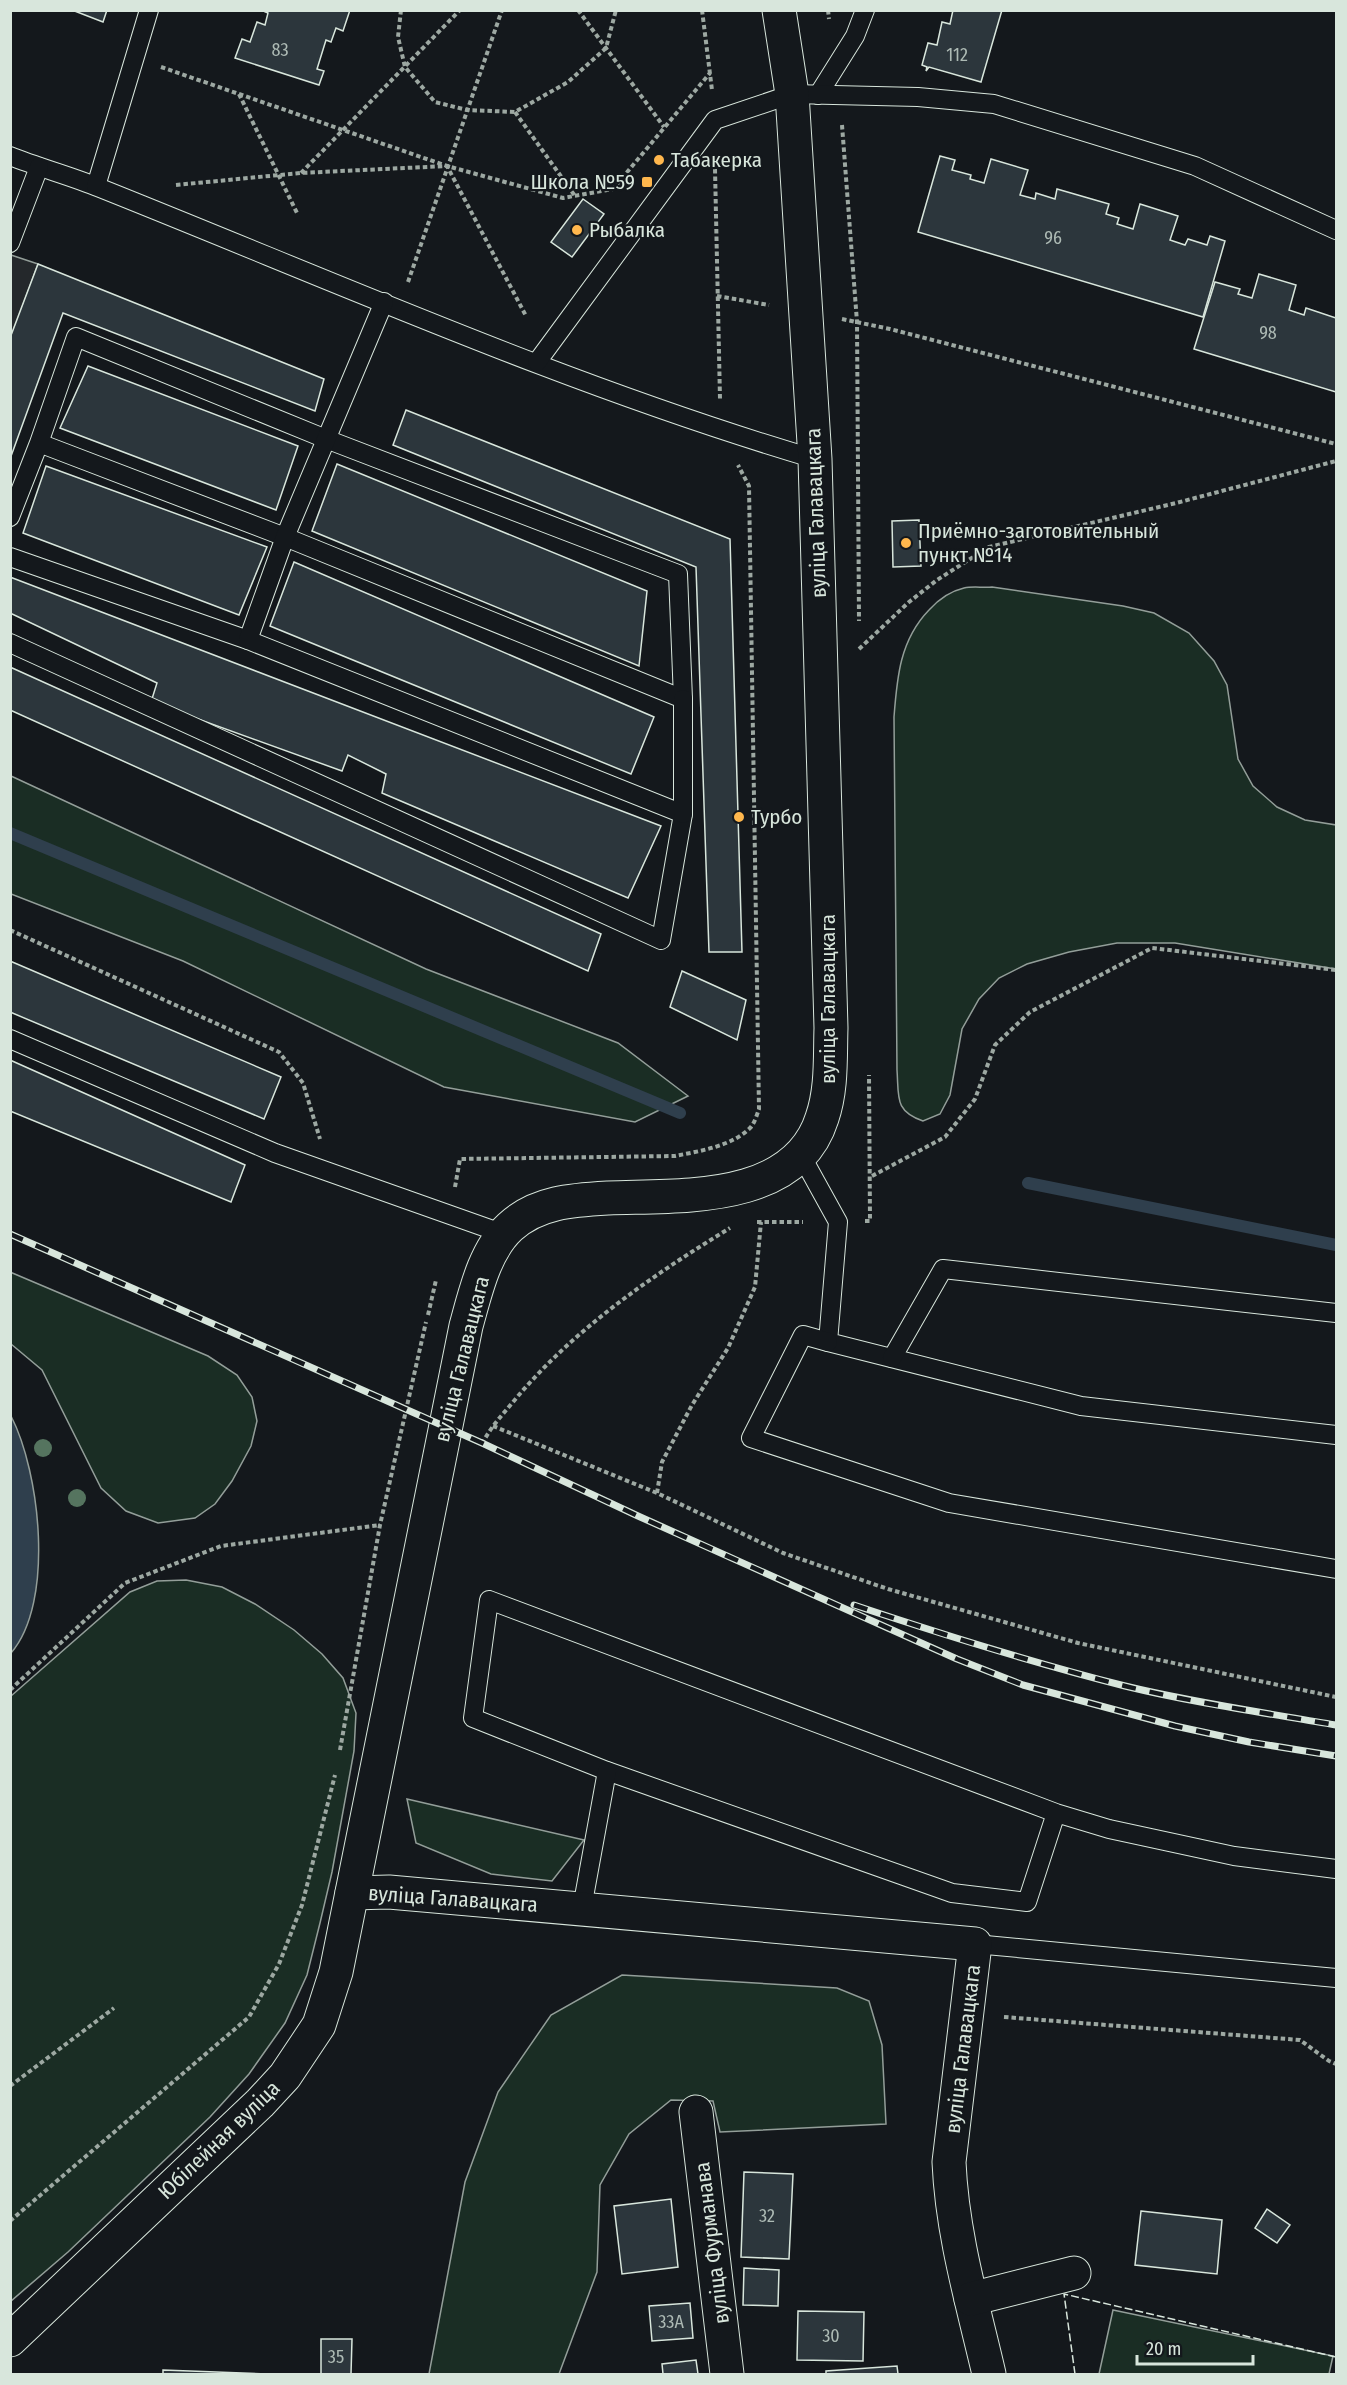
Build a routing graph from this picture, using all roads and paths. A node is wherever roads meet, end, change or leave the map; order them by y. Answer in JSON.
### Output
{"nodes":[{"id":1,"x":149,"y":10,"type":"edge"},
{"id":2,"x":401,"y":10,"type":"edge"},
{"id":3,"x":460,"y":10,"type":"edge"},
{"id":4,"x":502,"y":10,"type":"edge"},
{"id":5,"x":578,"y":10,"type":"edge"},
{"id":6,"x":616,"y":10,"type":"edge"},
{"id":7,"x":702,"y":10,"type":"edge"},
{"id":8,"x":779,"y":10,"type":"edge"},
{"id":9,"x":865,"y":10,"type":"edge"},
{"id":10,"x":606,"y":48,"type":"junction"},
{"id":11,"x":134,"y":58,"type":"junction"},
{"id":12,"x":405,"y":67,"type":"junction"},
{"id":13,"x":710,"y":72,"type":"junction"},
{"id":14,"x":239,"y":94,"type":"junction"},
{"id":15,"x":805,"y":94,"type":"junction"},
{"id":16,"x":467,"y":110,"type":"junction"},
{"id":17,"x":515,"y":112,"type":"junction"},
{"id":18,"x":715,"y":120,"type":"junction"},
{"id":19,"x":664,"y":127,"type":"junction"},
{"id":20,"x":344,"y":130,"type":"junction"},
{"id":21,"x":10,"y":156,"type":"edge"},
{"id":22,"x":447,"y":166,"type":"junction"},
{"id":23,"x":39,"y":167,"type":"junction"},
{"id":24,"x":300,"y":173,"type":"junction"},
{"id":25,"x":279,"y":176,"type":"junction"},
{"id":26,"x":96,"y":186,"type":"junction"},
{"id":27,"x":172,"y":186,"type":"dead end"},
{"id":28,"x":575,"y":196,"type":"junction"},
{"id":29,"x":297,"y":213,"type":"dead end"},
{"id":30,"x":1336,"y":230,"type":"edge"},
{"id":31,"x":10,"y":243,"type":"edge"},
{"id":32,"x":717,"y":296,"type":"junction"},
{"id":33,"x":391,"y":305,"type":"junction"},
{"id":34,"x":807,"y":312,"type":"junction"},
{"id":35,"x":526,"y":316,"type":"dead end"},
{"id":36,"x":537,"y":362,"type":"junction"},
{"id":37,"x":720,"y":431,"type":"junction"},
{"id":38,"x":326,"y":439,"type":"junction"},
{"id":39,"x":39,"y":443,"type":"junction"},
{"id":40,"x":1336,"y":444,"type":"edge"},
{"id":41,"x":815,"y":459,"type":"junction"},
{"id":42,"x":1336,"y":461,"type":"edge"},
{"id":43,"x":10,"y":517,"type":"edge"},
{"id":44,"x":285,"y":537,"type":"junction"},
{"id":45,"x":10,"y":557,"type":"edge"},
{"id":46,"x":248,"y":640,"type":"junction"},
{"id":47,"x":10,"y":643,"type":"edge"},
{"id":48,"x":860,"y":649,"type":"dead end"},
{"id":49,"x":682,"y":699,"type":"junction"},
{"id":50,"x":683,"y":814,"type":"junction"},
{"id":51,"x":10,"y":930,"type":"edge"},
{"id":52,"x":1336,"y":970,"type":"edge"},
{"id":53,"x":10,"y":1039,"type":"edge"},
{"id":54,"x":801,"y":1155,"type":"junction"},
{"id":55,"x":324,"y":1171,"type":"junction"},
{"id":56,"x":872,"y":1176,"type":"dead end"},
{"id":57,"x":451,"y":1216,"type":"junction"},
{"id":58,"x":870,"y":1221,"type":"dead end"},
{"id":59,"x":753,"y":1222,"type":"dead end"},
{"id":60,"x":761,"y":1222,"type":"junction"},
{"id":61,"x":838,"y":1222,"type":"junction"},
{"id":62,"x":736,"y":1224,"type":"dead end"},
{"id":63,"x":504,"y":1234,"type":"junction"},
{"id":64,"x":436,"y":1280,"type":"dead end"},
{"id":65,"x":1336,"y":1313,"type":"edge"},
{"id":66,"x":828,"y":1342,"type":"junction"},
{"id":67,"x":892,"y":1358,"type":"junction"},
{"id":68,"x":493,"y":1426,"type":"junction"},
{"id":69,"x":1336,"y":1435,"type":"edge"},
{"id":70,"x":478,"y":1453,"type":"dead end"},
{"id":71,"x":657,"y":1493,"type":"junction"},
{"id":72,"x":380,"y":1525,"type":"junction"},
{"id":73,"x":1336,"y":1569,"type":"edge"},
{"id":74,"x":10,"y":1690,"type":"edge"},
{"id":75,"x":1336,"y":1697,"type":"edge"},
{"id":76,"x":339,"y":1756,"type":"dead end"},
{"id":77,"x":337,"y":1768,"type":"dead end"},
{"id":78,"x":607,"y":1771,"type":"junction"},
{"id":79,"x":1056,"y":1813,"type":"junction"},
{"id":80,"x":1336,"y":1869,"type":"edge"},
{"id":81,"x":352,"y":1893,"type":"junction"},
{"id":82,"x":582,"y":1908,"type":"junction"},
{"id":83,"x":975,"y":1944,"type":"junction"},
{"id":84,"x":1336,"y":1978,"type":"edge"},
{"id":85,"x":114,"y":2008,"type":"dead end"},
{"id":86,"x":966,"y":2014,"type":"junction"},
{"id":87,"x":1336,"y":2064,"type":"edge"},
{"id":88,"x":10,"y":2086,"type":"edge"},
{"id":89,"x":696,"y":2112,"type":"dead end"},
{"id":90,"x":10,"y":2221,"type":"edge"},
{"id":91,"x":1074,"y":2273,"type":"dead end"},
{"id":92,"x":971,"y":2299,"type":"junction"},
{"id":93,"x":10,"y":2340,"type":"edge"},
{"id":94,"x":727,"y":2374,"type":"edge"},
{"id":95,"x":989,"y":2374,"type":"edge"}],
"edges":[{"from":1,"to":11,"type":"lane"},
{"from":2,"to":12,"type":"path"},
{"from":3,"to":12,"type":"path"},
{"from":4,"to":16,"type":"path"},
{"from":5,"to":10,"type":"path"},
{"from":6,"to":10,"type":"path"},
{"from":7,"to":13,"type":"path"},
{"from":8,"to":15,"type":"street","name":"вуліца Галавацкага"},
{"from":9,"to":15,"type":"lane"},
{"from":10,"to":17,"type":"path"},
{"from":10,"to":19,"type":"path"},
{"from":11,"to":14,"type":"path"},
{"from":11,"to":26,"type":"lane"},
{"from":12,"to":16,"type":"path"},
{"from":12,"to":20,"type":"path"},
{"from":13,"to":18,"type":"path"},
{"from":13,"to":19,"type":"path"},
{"from":14,"to":20,"type":"path"},
{"from":14,"to":25,"type":"path"},
{"from":15,"to":18,"type":"lane"},
{"from":15,"to":30,"type":"lane"},
{"from":15,"to":34,"type":"street","name":"вуліца Галавацкага"},
{"from":16,"to":17,"type":"path"},
{"from":16,"to":22,"type":"path"},
{"from":17,"to":28,"type":"path"},
{"from":18,"to":32,"type":"path"},
{"from":18,"to":36,"type":"lane"},
{"from":19,"to":28,"type":"path"},
{"from":20,"to":22,"type":"path"},
{"from":20,"to":24,"type":"path"},
{"from":21,"to":23,"type":"lane"},
{"from":22,"to":24,"type":"path"},
{"from":22,"to":28,"type":"path"},
{"from":22,"to":33,"type":"path"},
{"from":22,"to":35,"type":"path"},
{"from":23,"to":26,"type":"lane"},
{"from":23,"to":31,"type":"lane"},
{"from":24,"to":25,"type":"path"},
{"from":25,"to":27,"type":"path"},
{"from":25,"to":29,"type":"path"},
{"from":26,"to":33,"type":"lane"},
{"from":32,"to":34,"type":"path"},
{"from":32,"to":37,"type":"path"},
{"from":33,"to":36,"type":"lane"},
{"from":33,"to":38,"type":"lane"},
{"from":34,"to":40,"type":"path"},
{"from":34,"to":41,"type":"street","name":"вуліца Галавацкага"},
{"from":36,"to":37,"type":"lane"},
{"from":37,"to":41,"type":"lane"},
{"from":37,"to":57,"type":"path"},
{"from":38,"to":39,"type":"lane"},
{"from":38,"to":44,"type":"lane"},
{"from":38,"to":49,"type":"lane"},
{"from":39,"to":43,"type":"lane"},
{"from":39,"to":44,"type":"lane"},
{"from":41,"to":54,"type":"street","name":"вуліца Галавацкага"},
{"from":42,"to":48,"type":"path"},
{"from":44,"to":46,"type":"lane"},
{"from":44,"to":49,"type":"lane"},
{"from":45,"to":46,"type":"lane"},
{"from":46,"to":50,"type":"lane"},
{"from":47,"to":50,"type":"lane"},
{"from":49,"to":50,"type":"lane"},
{"from":51,"to":55,"type":"path"},
{"from":52,"to":56,"type":"path"},
{"from":53,"to":55,"type":"lane"},
{"from":54,"to":61,"type":"lane"},
{"from":54,"to":63,"type":"street","name":"вуліца Галавацкага"},
{"from":55,"to":57,"type":"lane"},
{"from":57,"to":63,"type":"lane"},
{"from":58,"to":61,"type":"path"},
{"from":59,"to":60,"type":"path"},
{"from":60,"to":61,"type":"path"},
{"from":60,"to":71,"type":"path"},
{"from":61,"to":66,"type":"lane"},
{"from":62,"to":68,"type":"path"},
{"from":63,"to":81,"type":"street","name":"вуліца Галавацкага"},
{"from":64,"to":72,"type":"path"},
{"from":65,"to":67,"type":"lane"},
{"from":66,"to":67,"type":"lane"},
{"from":66,"to":73,"type":"lane"},
{"from":67,"to":69,"type":"lane"},
{"from":68,"to":70,"type":"path"},
{"from":68,"to":71,"type":"path"},
{"from":71,"to":75,"type":"path"},
{"from":72,"to":74,"type":"path"},
{"from":72,"to":76,"type":"path"},
{"from":77,"to":90,"type":"path"},
{"from":78,"to":79,"type":"lane"},
{"from":78,"to":79,"type":"lane"},
{"from":78,"to":82,"type":"lane"},
{"from":79,"to":80,"type":"lane"},
{"from":81,"to":82,"type":"street","name":"вуліца Галавацкага"},
{"from":81,"to":93,"type":"street","name":"Юбілейная вуліца"},
{"from":82,"to":83,"type":"street","name":"вуліца Галавацкага"},
{"from":83,"to":84,"type":"lane"},
{"from":83,"to":86,"type":"street","name":"вуліца Галавацкага"},
{"from":85,"to":88,"type":"path"},
{"from":86,"to":87,"type":"path"},
{"from":86,"to":92,"type":"street","name":"вуліца Галавацкага"},
{"from":89,"to":94,"type":"street","name":"вуліца Фурманава"},
{"from":91,"to":92,"type":"street"},
{"from":92,"to":95,"type":"street","name":"вуліца Галавацкага"}]}
